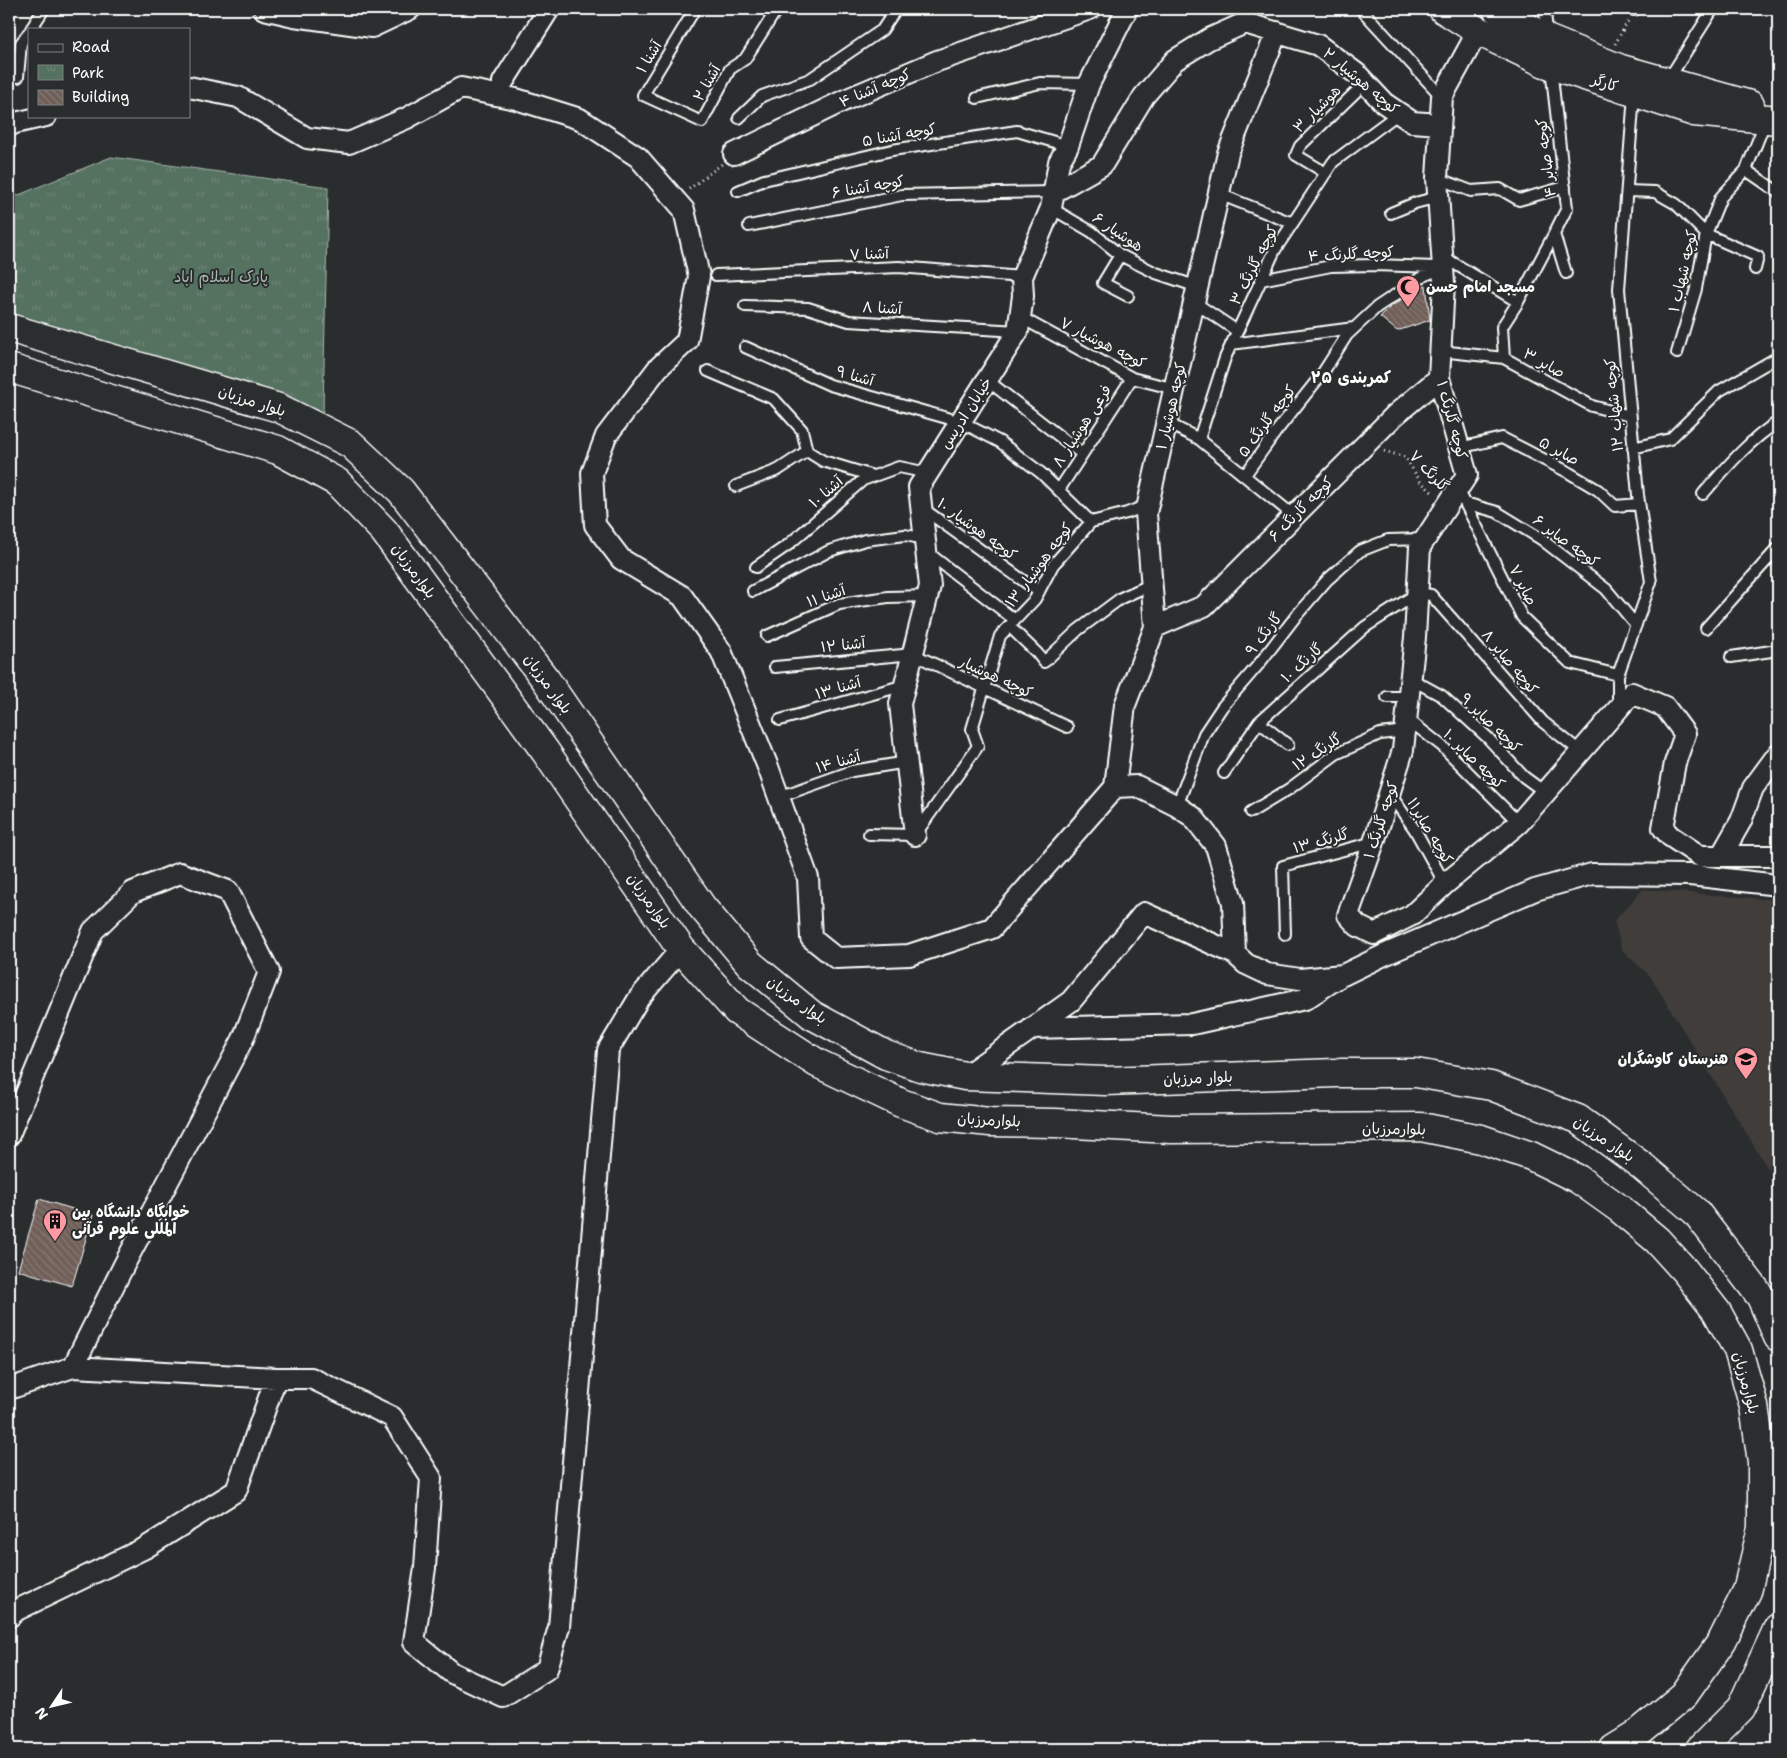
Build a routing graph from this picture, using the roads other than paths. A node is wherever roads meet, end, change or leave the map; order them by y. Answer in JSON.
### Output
{"nodes":[{"id":1,"x":44,"y":9,"type":"edge"},
{"id":2,"x":264,"y":9,"type":"edge"},
{"id":3,"x":409,"y":9,"type":"edge"},
{"id":4,"x":548,"y":9,"type":"edge"},
{"id":5,"x":695,"y":9,"type":"edge"},
{"id":6,"x":777,"y":9,"type":"edge"},
{"id":7,"x":896,"y":9,"type":"edge"},
{"id":8,"x":1090,"y":9,"type":"edge"},
{"id":9,"x":1127,"y":9,"type":"edge"},
{"id":10,"x":1361,"y":9,"type":"edge"},
{"id":11,"x":1443,"y":9,"type":"edge"},
{"id":12,"x":1497,"y":9,"type":"edge"},
{"id":13,"x":1545,"y":9,"type":"edge"},
{"id":14,"x":1713,"y":9,"type":"edge"},
{"id":15,"x":307,"y":13,"type":"edge"},
{"id":16,"x":31,"y":28,"type":"edge"},
{"id":17,"x":1478,"y":31,"type":"junction"},
{"id":18,"x":1277,"y":32,"type":"junction"},
{"id":19,"x":28,"y":33,"type":"edge"},
{"id":20,"x":1549,"y":52,"type":"junction"},
{"id":21,"x":18,"y":77,"type":"dead end"},
{"id":22,"x":503,"y":82,"type":"dead end"},
{"id":23,"x":1667,"y":82,"type":"junction"},
{"id":24,"x":1365,"y":83,"type":"junction"},
{"id":25,"x":1089,"y":84,"type":"junction"},
{"id":26,"x":190,"y":87,"type":"edge"},
{"id":27,"x":1635,"y":93,"type":"junction"},
{"id":28,"x":644,"y":95,"type":"joint"},
{"id":29,"x":1442,"y":97,"type":"junction"},
{"id":30,"x":977,"y":98,"type":"dead end"},
{"id":31,"x":1400,"y":113,"type":"junction"},
{"id":32,"x":36,"y":118,"type":"edge"},
{"id":33,"x":739,"y":118,"type":"dead end"},
{"id":34,"x":1774,"y":120,"type":"edge"},
{"id":35,"x":1440,"y":124,"type":"junction"},
{"id":36,"x":9,"y":126,"type":"edge"},
{"id":37,"x":1068,"y":146,"type":"junction"},
{"id":38,"x":734,"y":154,"type":"road end"},
{"id":39,"x":1746,"y":170,"type":"junction"},
{"id":40,"x":1326,"y":173,"type":"junction"},
{"id":41,"x":1438,"y":187,"type":"junction"},
{"id":42,"x":1565,"y":187,"type":"junction"},
{"id":43,"x":738,"y":191,"type":"dead end"},
{"id":44,"x":1627,"y":191,"type":"junction"},
{"id":45,"x":1778,"y":192,"type":"edge"},
{"id":46,"x":1219,"y":194,"type":"junction"},
{"id":47,"x":1052,"y":200,"type":"junction"},
{"id":48,"x":1391,"y":213,"type":"dead end"},
{"id":49,"x":1292,"y":224,"type":"junction"},
{"id":50,"x":749,"y":226,"type":"dead end"},
{"id":51,"x":1554,"y":234,"type":"junction"},
{"id":52,"x":1706,"y":234,"type":"junction"},
{"id":53,"x":1120,"y":255,"type":"junction"},
{"id":54,"x":1442,"y":262,"type":"junction"},
{"id":55,"x":1754,"y":269,"type":"dead end"},
{"id":56,"x":1566,"y":273,"type":"dead end"},
{"id":57,"x":716,"y":275,"type":"dead end"},
{"id":58,"x":1022,"y":277,"type":"junction"},
{"id":59,"x":1261,"y":280,"type":"junction"},
{"id":60,"x":1196,"y":295,"type":"junction"},
{"id":61,"x":1128,"y":296,"type":"dead end"},
{"id":62,"x":1518,"y":302,"type":"junction"},
{"id":63,"x":745,"y":306,"type":"dead end"},
{"id":64,"x":1019,"y":324,"type":"junction"},
{"id":65,"x":9,"y":328,"type":"edge"},
{"id":66,"x":1354,"y":328,"type":"junction"},
{"id":67,"x":1237,"y":331,"type":"junction"},
{"id":68,"x":1231,"y":344,"type":"junction"},
{"id":69,"x":745,"y":347,"type":"dead end"},
{"id":70,"x":1440,"y":351,"type":"junction"},
{"id":71,"x":1677,"y":354,"type":"dead end"},
{"id":72,"x":1778,"y":357,"type":"edge"},
{"id":73,"x":1504,"y":358,"type":"junction"},
{"id":74,"x":9,"y":368,"type":"edge"},
{"id":75,"x":708,"y":371,"type":"dead end"},
{"id":76,"x":1132,"y":378,"type":"junction"},
{"id":77,"x":1439,"y":378,"type":"junction"},
{"id":78,"x":988,"y":380,"type":"junction"},
{"id":79,"x":1175,"y":389,"type":"junction"},
{"id":80,"x":1630,"y":416,"type":"junction"},
{"id":81,"x":961,"y":422,"type":"junction"},
{"id":82,"x":1778,"y":422,"type":"edge"},
{"id":83,"x":1167,"y":423,"type":"junction"},
{"id":84,"x":1199,"y":439,"type":"junction"},
{"id":85,"x":1459,"y":448,"type":"junction"},
{"id":86,"x":1633,"y":448,"type":"junction"},
{"id":87,"x":807,"y":451,"type":"junction"},
{"id":88,"x":1082,"y":454,"type":"junction"},
{"id":89,"x":928,"y":473,"type":"junction"},
{"id":90,"x":1245,"y":475,"type":"junction"},
{"id":91,"x":873,"y":476,"type":"junction"},
{"id":92,"x":736,"y":486,"type":"dead end"},
{"id":93,"x":1058,"y":490,"type":"junction"},
{"id":94,"x":1703,"y":494,"type":"dead end"},
{"id":95,"x":1456,"y":499,"type":"junction"},
{"id":96,"x":1639,"y":504,"type":"junction"},
{"id":97,"x":1148,"y":505,"type":"junction"},
{"id":98,"x":921,"y":507,"type":"junction"},
{"id":99,"x":1294,"y":516,"type":"junction"},
{"id":100,"x":1091,"y":522,"type":"junction"},
{"id":101,"x":1426,"y":538,"type":"junction"},
{"id":102,"x":925,"y":545,"type":"junction"},
{"id":103,"x":1778,"y":548,"type":"edge"},
{"id":104,"x":756,"y":567,"type":"dead end"},
{"id":105,"x":1152,"y":584,"type":"junction"},
{"id":106,"x":753,"y":592,"type":"dead end"},
{"id":107,"x":1039,"y":592,"type":"junction"},
{"id":108,"x":1418,"y":593,"type":"junction"},
{"id":109,"x":927,"y":596,"type":"junction"},
{"id":110,"x":1012,"y":623,"type":"junction"},
{"id":111,"x":1636,"y":625,"type":"junction"},
{"id":112,"x":1155,"y":626,"type":"junction"},
{"id":113,"x":1706,"y":628,"type":"dead end"},
{"id":114,"x":767,"y":636,"type":"dead end"},
{"id":115,"x":1778,"y":650,"type":"edge"},
{"id":116,"x":913,"y":654,"type":"junction"},
{"id":117,"x":1730,"y":657,"type":"dead end"},
{"id":118,"x":775,"y":667,"type":"dead end"},
{"id":119,"x":1618,"y":674,"type":"junction"},
{"id":120,"x":905,"y":685,"type":"junction"},
{"id":121,"x":984,"y":687,"type":"junction"},
{"id":122,"x":1410,"y":688,"type":"junction"},
{"id":123,"x":1387,"y":697,"type":"dead end"},
{"id":124,"x":1618,"y":708,"type":"junction"},
{"id":125,"x":780,"y":720,"type":"dead end"},
{"id":126,"x":1259,"y":722,"type":"junction"},
{"id":127,"x":1406,"y":725,"type":"junction"},
{"id":128,"x":1067,"y":727,"type":"dead end"},
{"id":129,"x":1288,"y":745,"type":"dead end"},
{"id":130,"x":1581,"y":752,"type":"junction"},
{"id":131,"x":1778,"y":754,"type":"edge"},
{"id":132,"x":907,"y":762,"type":"junction"},
{"id":133,"x":1224,"y":773,"type":"dead end"},
{"id":134,"x":1115,"y":787,"type":"junction"},
{"id":135,"x":1390,"y":794,"type":"junction"},
{"id":136,"x":1546,"y":794,"type":"junction"},
{"id":137,"x":779,"y":797,"type":"junction"},
{"id":138,"x":1177,"y":806,"type":"junction"},
{"id":139,"x":1251,"y":812,"type":"dead end"},
{"id":140,"x":1519,"y":823,"type":"junction"},
{"id":141,"x":869,"y":834,"type":"dead end"},
{"id":142,"x":915,"y":835,"type":"junction"},
{"id":143,"x":1374,"y":842,"type":"junction"},
{"id":144,"x":1721,"y":856,"type":"junction"},
{"id":145,"x":1778,"y":856,"type":"edge"},
{"id":146,"x":1445,"y":884,"type":"junction"},
{"id":147,"x":1778,"y":885,"type":"edge"},
{"id":148,"x":1285,"y":934,"type":"dead end"},
{"id":149,"x":682,"y":948,"type":"junction"},
{"id":150,"x":1235,"y":954,"type":"junction"},
{"id":151,"x":1343,"y":975,"type":"junction"},
{"id":152,"x":1032,"y":1028,"type":"junction"},
{"id":153,"x":965,"y":1076,"type":"junction"},
{"id":154,"x":9,"y":1135,"type":"edge"},
{"id":155,"x":1778,"y":1337,"type":"edge"},
{"id":156,"x":74,"y":1367,"type":"junction"},
{"id":157,"x":276,"y":1378,"type":"junction"},
{"id":158,"x":9,"y":1389,"type":"edge"},
{"id":159,"x":9,"y":1617,"type":"edge"},
{"id":160,"x":1778,"y":1628,"type":"edge"},
{"id":161,"x":1614,"y":1749,"type":"edge"},
{"id":162,"x":1700,"y":1749,"type":"edge"}],
"edges":[{"from":1,"to":16,"type":"lane"},
{"from":2,"to":15,"type":"street"},
{"from":3,"to":15,"type":"street"},
{"from":4,"to":22,"type":"street"},
{"from":5,"to":28,"type":"lane","name":"آشنا ۱"},
{"from":6,"to":28,"type":"lane","name":"آشنا ۲"},
{"from":7,"to":33,"type":"lane"},
{"from":8,"to":38,"type":"street","name":"کوچه آشنا ۴"},
{"from":9,"to":25,"type":"street","name":"خیابان ادریس"},
{"from":10,"to":29,"type":"lane"},
{"from":11,"to":17,"type":"main road","name":"کارگر"},
{"from":12,"to":20,"type":"main road","name":"کارگر"},
{"from":13,"to":20,"type":"lane","name":"کوچه صابر ۴"},
{"from":14,"to":23,"type":"lane"},
{"from":17,"to":20,"type":"main road","name":"کارگر"},
{"from":17,"to":29,"type":"street","name":"کوچه گلرنگ ۱"},
{"from":18,"to":24,"type":"street","name":"کوچه هوشیار ۲"},
{"from":18,"to":46,"type":"street","name":"کوچه هوشیار ۱"},
{"from":18,"to":47,"type":"street","name":"کوچه هوشیار ۲"},
{"from":19,"to":21,"type":"lane"},
{"from":20,"to":23,"type":"main road","name":"کارگر"},
{"from":20,"to":27,"type":"main road","name":"کارگر"},
{"from":20,"to":42,"type":"lane","name":"کوچه صابر ۴"},
{"from":23,"to":34,"type":"main road","name":"کارگر"},
{"from":24,"to":31,"type":"street","name":"کوچه هوشیار ۲"},
{"from":24,"to":40,"type":"lane","name":"هوشیار ۳"},
{"from":25,"to":30,"type":"lane"},
{"from":25,"to":37,"type":"street","name":"خیابان ادریس"},
{"from":26,"to":137,"type":"street"},
{"from":27,"to":34,"type":"main road","name":"کارگر"},
{"from":27,"to":44,"type":"lane","name":"کوچه شهاب ۱۲"},
{"from":29,"to":35,"type":"street","name":"کوچه گلرنگ ۱"},
{"from":31,"to":35,"type":"street","name":"کوچه هوشیار ۲"},
{"from":31,"to":40,"type":"lane","name":"کوچه گلرنگ ۳"},
{"from":32,"to":36,"type":"street"},
{"from":34,"to":39,"type":"lane","name":"کوچه شهاب ۱"},
{"from":35,"to":41,"type":"street","name":"کوچه گلرنگ ۱"},
{"from":37,"to":43,"type":"lane","name":"کوچه آشنا ۵"},
{"from":37,"to":47,"type":"street","name":"خیابان ادریس"},
{"from":39,"to":45,"type":"lane"},
{"from":39,"to":52,"type":"lane","name":"کوچه شهاب ۱"},
{"from":40,"to":49,"type":"lane","name":"کوچه گلرنگ ۳"},
{"from":41,"to":42,"type":"lane"},
{"from":41,"to":48,"type":"lane"},
{"from":41,"to":54,"type":"street","name":"کوچه گلرنگ ۱"},
{"from":42,"to":51,"type":"lane","name":"کوچه صابر ۴"},
{"from":44,"to":52,"type":"lane"},
{"from":44,"to":80,"type":"lane","name":"کوچه شهاب ۱۲"},
{"from":46,"to":49,"type":"lane"},
{"from":46,"to":60,"type":"street","name":"کوچه هوشیار ۱"},
{"from":47,"to":50,"type":"lane","name":"کوچه آشنا ۶"},
{"from":47,"to":53,"type":"lane","name":"هوشیار ۶"},
{"from":47,"to":58,"type":"street","name":"خیابان ادریس"},
{"from":49,"to":59,"type":"lane","name":"کوچه گلرنگ ۳"},
{"from":51,"to":56,"type":"lane"},
{"from":51,"to":62,"type":"lane","name":"کوچه صابر ۴"},
{"from":52,"to":55,"type":"lane"},
{"from":52,"to":71,"type":"lane","name":"کوچه شهاب ۱"},
{"from":53,"to":60,"type":"lane","name":"هوشیار ۶"},
{"from":53,"to":61,"type":"lane"},
{"from":54,"to":59,"type":"lane","name":"کوچه گلرنگ ۴"},
{"from":54,"to":62,"type":"lane"},
{"from":54,"to":66,"type":"lane","name":"کوچه گلرنگ ۵"},
{"from":54,"to":70,"type":"street","name":"کوچه گلرنگ ۱"},
{"from":57,"to":58,"type":"lane","name":"آشنا ۷"},
{"from":58,"to":64,"type":"street","name":"خیابان ادریس"},
{"from":59,"to":67,"type":"lane","name":"کوچه گلرنگ ۳"},
{"from":60,"to":67,"type":"lane","name":"هوشیار ۶"},
{"from":60,"to":79,"type":"street","name":"کوچه هوشیار ۱"},
{"from":62,"to":73,"type":"lane","name":"کوچه صابر ۴"},
{"from":63,"to":64,"type":"lane","name":"آشنا ۸"},
{"from":64,"to":76,"type":"lane","name":"کوچه هوشیار ۷"},
{"from":64,"to":78,"type":"street","name":"خیابان ادریس"},
{"from":65,"to":153,"type":"main road","name":"بلوار مرزبان"},
{"from":66,"to":68,"type":"lane"},
{"from":66,"to":90,"type":"lane","name":"کوچه گلرنگ ۵"},
{"from":67,"to":68,"type":"lane","name":"کوچه گلرنگ ۳"},
{"from":68,"to":84,"type":"lane","name":"کوچه گلرنگ ۳"},
{"from":69,"to":81,"type":"lane","name":"آشنا ۹"},
{"from":70,"to":73,"type":"lane","name":"صابر ۳"},
{"from":70,"to":77,"type":"street","name":"کوچه گلرنگ ۱"},
{"from":72,"to":86,"type":"lane"},
{"from":73,"to":80,"type":"lane","name":"صابر ۳"},
{"from":74,"to":149,"type":"main road","name":"بلوارمرزبان"},
{"from":75,"to":87,"type":"lane"},
{"from":76,"to":79,"type":"lane","name":"کوچه هوشیار ۷"},
{"from":76,"to":88,"type":"lane","name":"فرعی هوشیار ۸"},
{"from":77,"to":85,"type":"street","name":"کوچه گلرنگ ۱"},
{"from":77,"to":99,"type":"street","name":"کوچه گارنگ ۶"},
{"from":78,"to":81,"type":"street","name":"خیابان ادریس"},
{"from":78,"to":88,"type":"lane"},
{"from":79,"to":83,"type":"street","name":"کوچه هوشیار ۱"},
{"from":80,"to":86,"type":"lane","name":"کوچه شهاب ۱۲"},
{"from":81,"to":89,"type":"street","name":"خیابان ادریس"},
{"from":81,"to":93,"type":"lane","name":"آشنا ۹"},
{"from":82,"to":94,"type":"lane"},
{"from":83,"to":84,"type":"lane"},
{"from":83,"to":97,"type":"street","name":"کوچه هوشیار ۱"},
{"from":84,"to":90,"type":"lane"},
{"from":85,"to":95,"type":"street","name":"کوچه گلرنگ ۱"},
{"from":85,"to":96,"type":"lane","name":"صابر ۵"},
{"from":86,"to":96,"type":"lane","name":"کوچه شهاب ۱۲"},
{"from":87,"to":91,"type":"lane"},
{"from":87,"to":92,"type":"lane"},
{"from":88,"to":93,"type":"lane","name":"فرعی هوشیار ۸"},
{"from":89,"to":91,"type":"lane","name":"آشنا ۱۰"},
{"from":89,"to":98,"type":"street","name":"خیابان ادریس"},
{"from":90,"to":99,"type":"lane"},
{"from":91,"to":104,"type":"lane","name":"آشنا ۱۰"},
{"from":93,"to":100,"type":"lane","name":"آشنا ۹"},
{"from":95,"to":101,"type":"street","name":"کوچه گلرنگ ۱"},
{"from":95,"to":111,"type":"lane","name":"کوچه صابر ۶"},
{"from":95,"to":119,"type":"lane","name":"صابر ۷"},
{"from":96,"to":111,"type":"lane","name":"کوچه شهاب ۱۲"},
{"from":97,"to":100,"type":"lane","name":"کوچه هوشیار ۱۳"},
{"from":97,"to":105,"type":"street","name":"کوچه هوشیار ۱"},
{"from":98,"to":102,"type":"street","name":"خیابان ادریس"},
{"from":98,"to":107,"type":"lane","name":"کوچه هوشیار ۱۰"},
{"from":99,"to":112,"type":"street","name":"کوچه گارنگ ۶"},
{"from":100,"to":107,"type":"lane","name":"کوچه هوشیار ۱۳"},
{"from":101,"to":108,"type":"street","name":"کوچه گلرنگ ۱"},
{"from":101,"to":138,"type":"lane","name":"گارنگ ۹"},
{"from":102,"to":106,"type":"lane"},
{"from":102,"to":109,"type":"street","name":"خیابان ادریس"},
{"from":102,"to":110,"type":"lane"},
{"from":103,"to":113,"type":"lane"},
{"from":105,"to":110,"type":"lane"},
{"from":105,"to":112,"type":"street","name":"کوچه هوشیار ۱"},
{"from":107,"to":110,"type":"lane","name":"کوچه هوشیار ۱۳"},
{"from":108,"to":122,"type":"street","name":"کوچه گلرنگ ۱"},
{"from":108,"to":126,"type":"lane","name":"گارنگ ۱۰"},
{"from":108,"to":130,"type":"lane","name":"کوچه صابر ۸"},
{"from":109,"to":114,"type":"lane","name":"آشنا ۱۱"},
{"from":109,"to":116,"type":"street","name":"خیابان ادریس"},
{"from":110,"to":121,"type":"lane","name":"کوچه هوشیار ۱۳"},
{"from":111,"to":119,"type":"lane","name":"کوچه شهاب ۱۲"},
{"from":112,"to":134,"type":"street","name":"کوچه هوشیار ۱"},
{"from":115,"to":117,"type":"lane"},
{"from":116,"to":118,"type":"lane","name":"آشنا ۱۲"},
{"from":116,"to":120,"type":"street","name":"خیابان ادریس"},
{"from":116,"to":121,"type":"lane","name":"کوچه هوشیار"},
{"from":119,"to":124,"type":"lane","name":"کوچه شهاب ۱۲"},
{"from":120,"to":125,"type":"lane","name":"آشنا ۱۳"},
{"from":120,"to":132,"type":"street","name":"خیابان ادریس"},
{"from":121,"to":128,"type":"lane","name":"کوچه هوشیار"},
{"from":121,"to":142,"type":"lane","name":"کوچه هوشیار ۱۳"},
{"from":122,"to":123,"type":"lane"},
{"from":122,"to":127,"type":"street","name":"کوچه گلرنگ ۱"},
{"from":122,"to":136,"type":"lane","name":"کوچه صابر ۹"},
{"from":124,"to":130,"type":"street"},
{"from":124,"to":144,"type":"street"},
{"from":126,"to":129,"type":"lane"},
{"from":126,"to":133,"type":"lane","name":"گارنگ ۱۰"},
{"from":127,"to":135,"type":"street","name":"کوچه گلرنگ ۱"},
{"from":127,"to":139,"type":"lane","name":"گلرنگ ۱۲"},
{"from":127,"to":140,"type":"lane","name":"کوچه صابر ۱۰"},
{"from":130,"to":136,"type":"street"},
{"from":131,"to":144,"type":"street"},
{"from":132,"to":137,"type":"lane","name":"آشنا ۱۴"},
{"from":132,"to":142,"type":"street","name":"خیابان ادریس"},
{"from":134,"to":137,"type":"street"},
{"from":134,"to":138,"type":"street"},
{"from":135,"to":143,"type":"street","name":"کوچه گلرنگ ۱"},
{"from":135,"to":146,"type":"lane","name":"کوچه صابر۱۱"},
{"from":136,"to":140,"type":"street"},
{"from":138,"to":150,"type":"street"},
{"from":140,"to":146,"type":"street"},
{"from":141,"to":142,"type":"lane"},
{"from":143,"to":146,"type":"street","name":"کوچه گلرنگ ۱"},
{"from":143,"to":148,"type":"lane","name":"گلرنگ ۱۳"},
{"from":144,"to":145,"type":"street"},
{"from":147,"to":151,"type":"street"},
{"from":149,"to":157,"type":"street"},
{"from":149,"to":161,"type":"main road","name":"بلوارمرزبان"},
{"from":150,"to":151,"type":"street"},
{"from":150,"to":152,"type":"street"},
{"from":151,"to":152,"type":"street"},
{"from":152,"to":153,"type":"street"},
{"from":153,"to":155,"type":"main road","name":"بلوار مرزبان"},
{"from":154,"to":156,"type":"street"},
{"from":156,"to":157,"type":"street"},
{"from":156,"to":158,"type":"street"},
{"from":157,"to":159,"type":"street"},
{"from":160,"to":162,"type":"main road"}]}
